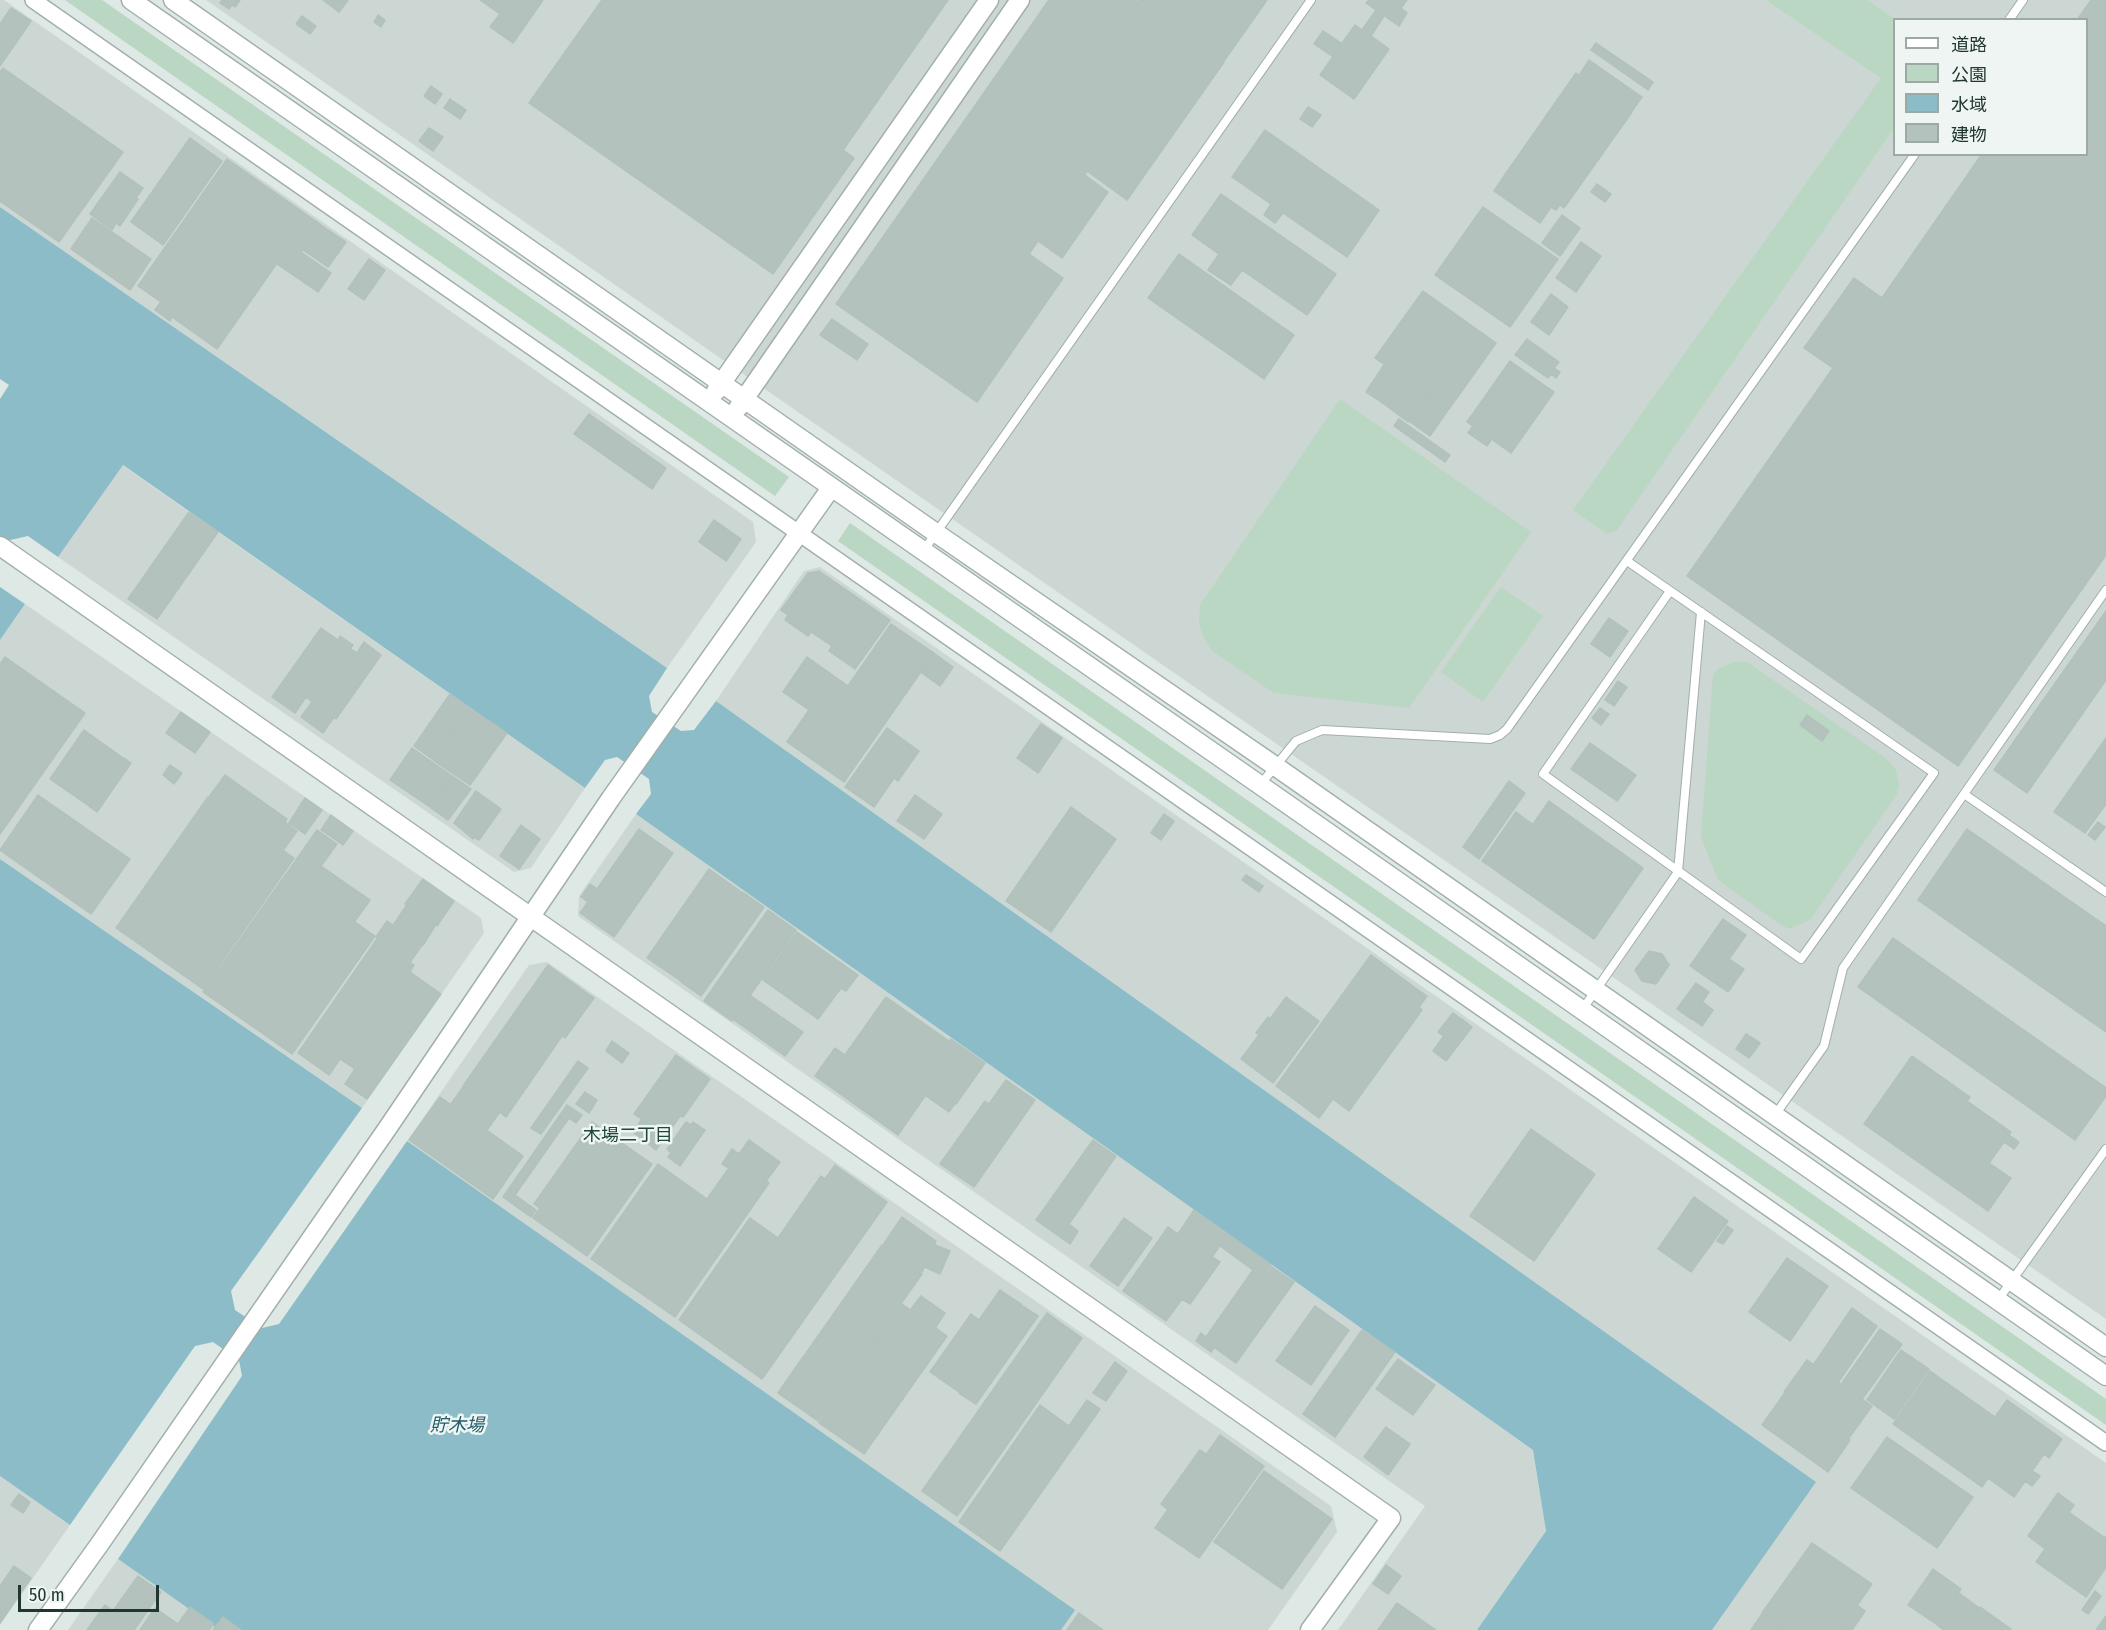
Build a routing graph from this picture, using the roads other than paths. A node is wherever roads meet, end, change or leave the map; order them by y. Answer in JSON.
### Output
{"nodes":[{"id":1,"x":33,"y":0,"type":"edge"},
{"id":2,"x":131,"y":0,"type":"edge"},
{"id":3,"x":173,"y":0,"type":"edge"},
{"id":4,"x":989,"y":0,"type":"edge"},
{"id":5,"x":1020,"y":0,"type":"edge"},
{"id":6,"x":1311,"y":0,"type":"edge"},
{"id":7,"x":2023,"y":0,"type":"edge"},
{"id":8,"x":2010,"y":18,"type":"edge"},
{"id":9,"x":1914,"y":156,"type":"edge"},
{"id":10,"x":722,"y":382,"type":"junction"},
{"id":11,"x":745,"y":398,"type":"junction"},
{"id":12,"x":708,"y":402,"type":"junction"},
{"id":13,"x":731,"y":418,"type":"junction"},
{"id":14,"x":831,"y":488,"type":"junction"},
{"id":15,"x":936,"y":533,"type":"junction"},
{"id":16,"x":799,"y":534,"type":"junction"},
{"id":17,"x":0,"y":546,"type":"edge"},
{"id":18,"x":923,"y":551,"type":"junction"},
{"id":19,"x":1627,"y":561,"type":"junction"},
{"id":20,"x":2106,"y":590,"type":"edge"},
{"id":21,"x":1670,"y":591,"type":"junction"},
{"id":22,"x":1701,"y":612,"type":"junction"},
{"id":23,"x":1275,"y":766,"type":"junction"},
{"id":24,"x":1260,"y":784,"type":"junction"},
{"id":25,"x":1964,"y":794,"type":"junction"},
{"id":26,"x":1678,"y":872,"type":"junction"},
{"id":27,"x":2106,"y":892,"type":"edge"},
{"id":28,"x":532,"y":917,"type":"junction"},
{"id":29,"x":1595,"y":991,"type":"junction"},
{"id":30,"x":1582,"y":1010,"type":"junction"},
{"id":31,"x":1774,"y":1117,"type":"junction"},
{"id":32,"x":2106,"y":1149,"type":"edge"},
{"id":33,"x":2012,"y":1282,"type":"junction"},
{"id":34,"x":1997,"y":1302,"type":"junction"},
{"id":35,"x":2106,"y":1347,"type":"edge"},
{"id":36,"x":2106,"y":1376,"type":"edge"},
{"id":37,"x":2106,"y":1443,"type":"edge"},
{"id":38,"x":38,"y":1630,"type":"edge"},
{"id":39,"x":1310,"y":1630,"type":"edge"}],
"edges":[{"from":1,"to":16,"type":"street"},
{"from":2,"to":12,"type":"street"},
{"from":3,"to":10,"type":"street"},
{"from":4,"to":10,"type":"street"},
{"from":5,"to":11,"type":"street"},
{"from":6,"to":15,"type":"lane"},
{"from":7,"to":8,"type":"lane"},
{"from":9,"to":19,"type":"lane"},
{"from":10,"to":11,"type":"street"},
{"from":10,"to":12,"type":"street"},
{"from":11,"to":13,"type":"street"},
{"from":11,"to":15,"type":"street"},
{"from":12,"to":13,"type":"street"},
{"from":13,"to":14,"type":"street"},
{"from":14,"to":16,"type":"street"},
{"from":14,"to":18,"type":"street"},
{"from":15,"to":18,"type":"lane"},
{"from":15,"to":23,"type":"street"},
{"from":16,"to":28,"type":"street"},
{"from":16,"to":37,"type":"street"},
{"from":17,"to":28,"type":"street"},
{"from":18,"to":24,"type":"street"},
{"from":19,"to":21,"type":"lane"},
{"from":19,"to":23,"type":"lane"},
{"from":20,"to":25,"type":"lane"},
{"from":21,"to":22,"type":"lane"},
{"from":21,"to":26,"type":"lane"},
{"from":22,"to":26,"type":"lane"},
{"from":22,"to":26,"type":"lane"},
{"from":23,"to":24,"type":"lane"},
{"from":23,"to":29,"type":"street"},
{"from":24,"to":30,"type":"street"},
{"from":25,"to":27,"type":"lane"},
{"from":25,"to":31,"type":"lane"},
{"from":26,"to":29,"type":"lane"},
{"from":28,"to":38,"type":"street"},
{"from":28,"to":39,"type":"street"},
{"from":29,"to":30,"type":"lane"},
{"from":29,"to":31,"type":"street"},
{"from":30,"to":34,"type":"street"},
{"from":31,"to":33,"type":"street"},
{"from":32,"to":33,"type":"lane"},
{"from":33,"to":34,"type":"lane"},
{"from":33,"to":35,"type":"street"},
{"from":34,"to":36,"type":"street"}]}
